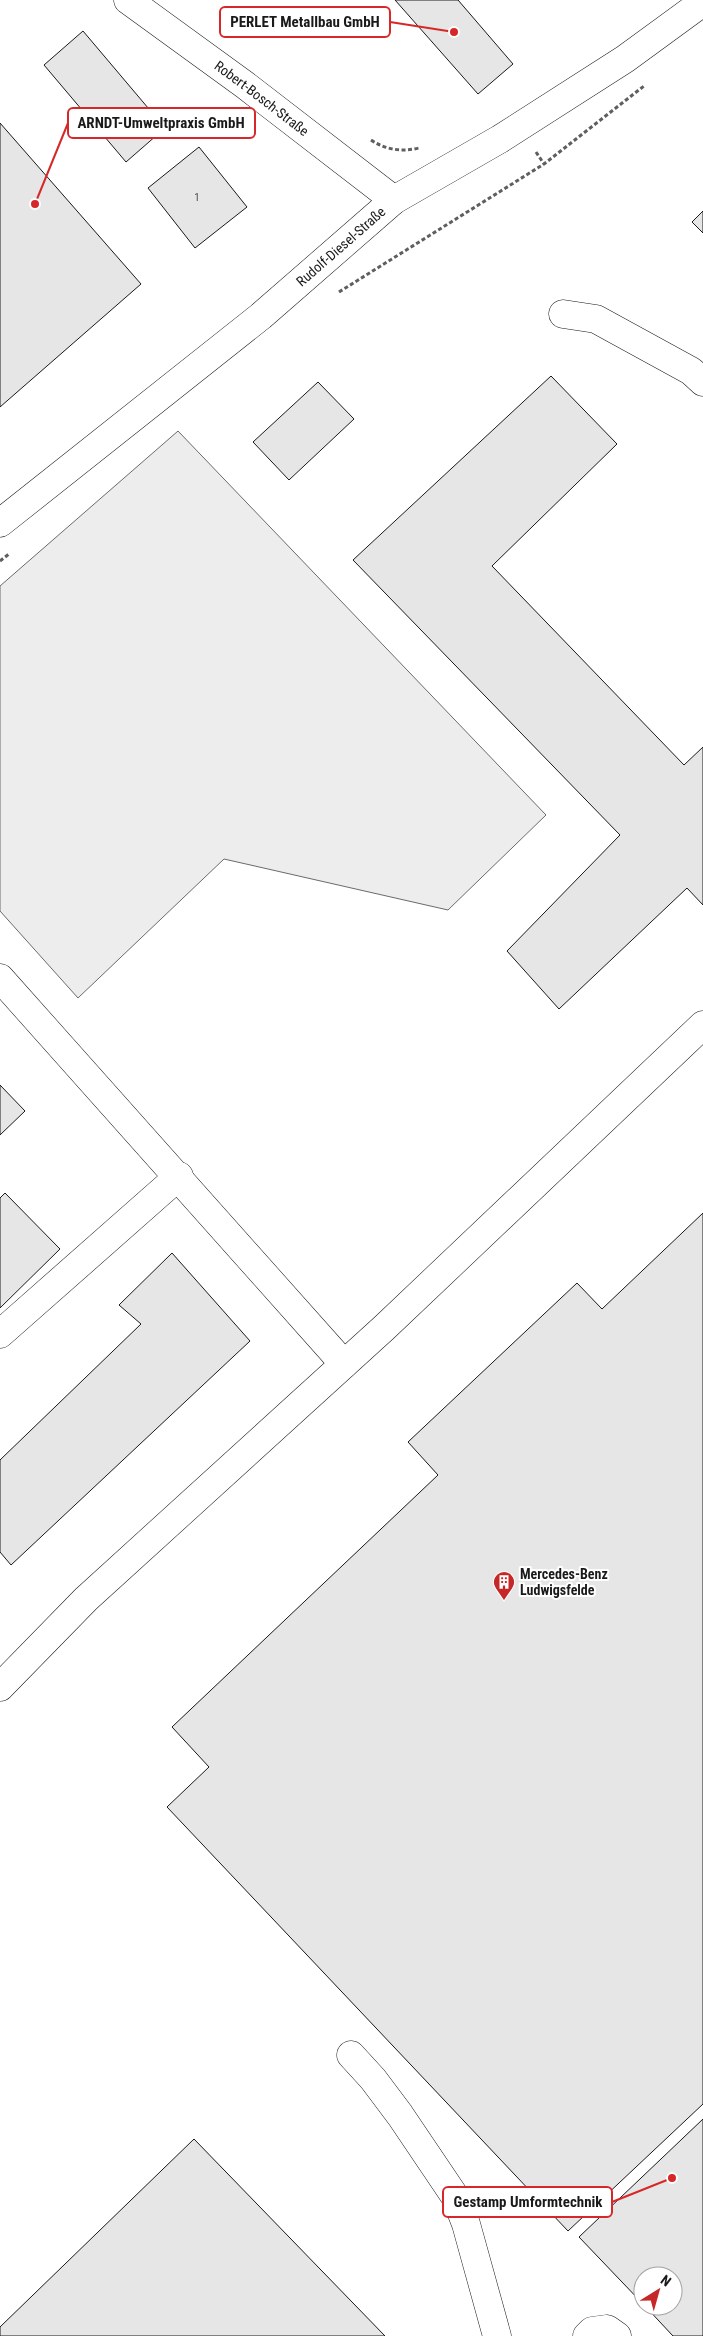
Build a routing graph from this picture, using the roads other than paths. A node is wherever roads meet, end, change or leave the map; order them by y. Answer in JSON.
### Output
{"nodes":[{"id":1,"x":128,"y":0,"type":"edge"},
{"id":2,"x":703,"y":2,"type":"edge"},
{"id":3,"x":394,"y":200,"type":"junction"},
{"id":4,"x":562,"y":314,"type":"dead end"},
{"id":5,"x":703,"y":382,"type":"edge"},
{"id":6,"x":0,"y":523,"type":"edge"},
{"id":7,"x":0,"y":978,"type":"edge"},
{"id":8,"x":703,"y":1025,"type":"edge"},
{"id":9,"x":179,"y":1176,"type":"junction"},
{"id":10,"x":0,"y":1334,"type":"edge"},
{"id":11,"x":344,"y":1364,"type":"junction"},
{"id":12,"x":0,"y":1687,"type":"edge"},
{"id":13,"x":351,"y":2055,"type":"dead end"},
{"id":14,"x":498,"y":2336,"type":"edge"},
{"id":15,"x":587,"y":2336,"type":"edge"},
{"id":16,"x":617,"y":2336,"type":"edge"}],
"edges":[{"from":1,"to":3,"type":"street","name":"Robert-Bosch-Straße"},
{"from":2,"to":3,"type":"street","name":"Rudolf-Diesel-Straße"},
{"from":3,"to":6,"type":"street","name":"Rudolf-Diesel-Straße"},
{"from":4,"to":5,"type":"street"},
{"from":7,"to":9,"type":"street"},
{"from":8,"to":11,"type":"street"},
{"from":9,"to":10,"type":"street"},
{"from":9,"to":11,"type":"street"},
{"from":11,"to":12,"type":"street"},
{"from":13,"to":14,"type":"street"},
{"from":15,"to":16,"type":"street"}]}
